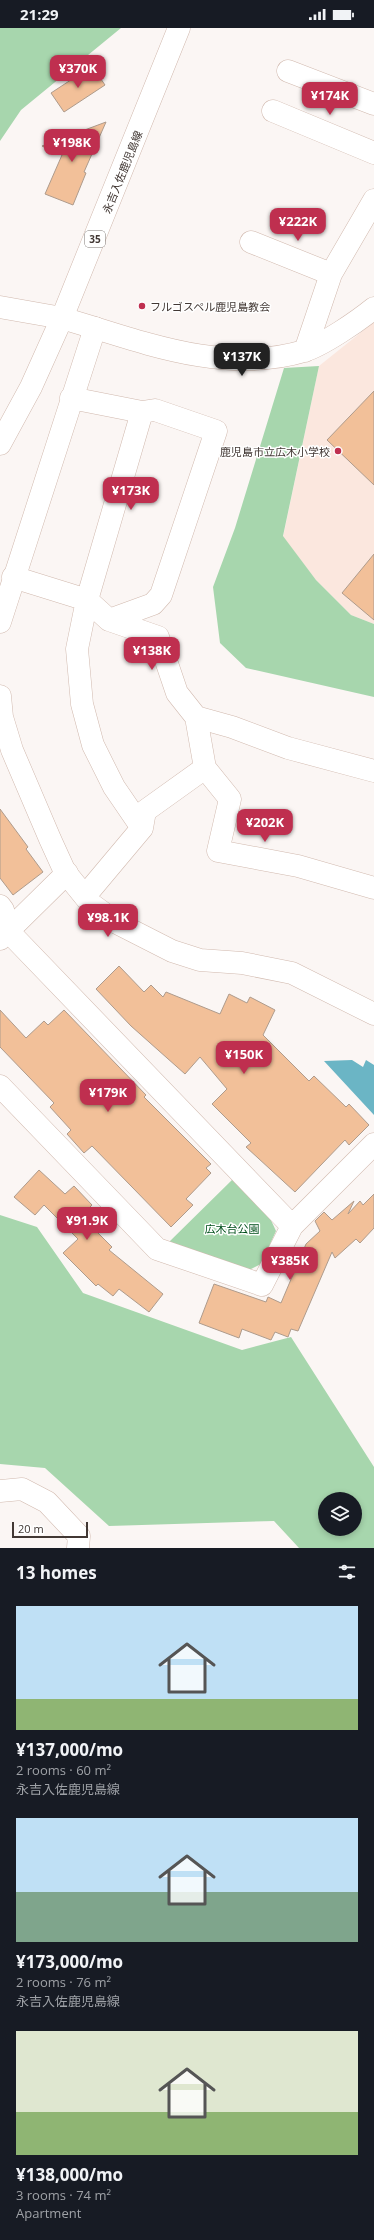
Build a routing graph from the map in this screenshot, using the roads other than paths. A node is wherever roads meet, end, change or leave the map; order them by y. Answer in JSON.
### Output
{"nodes":[{"id":1,"x":178,"y":28,"type":"edge"},
{"id":2,"x":288,"y":71,"type":"dead end"},
{"id":3,"x":374,"y":104,"type":"edge"},
{"id":4,"x":273,"y":111,"type":"dead end"},
{"id":5,"x":374,"y":153,"type":"edge"},
{"id":6,"x":374,"y":200,"type":"edge"},
{"id":7,"x":251,"y":242,"type":"dead end"},
{"id":8,"x":331,"y":274,"type":"junction"},
{"id":9,"x":0,"y":307,"type":"edge"},
{"id":10,"x":374,"y":308,"type":"edge"},
{"id":11,"x":62,"y":318,"type":"junction"},
{"id":12,"x":95,"y":328,"type":"junction"},
{"id":13,"x":305,"y":351,"type":"junction"},
{"id":14,"x":71,"y":398,"type":"junction"},
{"id":15,"x":142,"y":412,"type":"junction"},
{"id":16,"x":0,"y":444,"type":"edge"},
{"id":17,"x":13,"y":577,"type":"junction"},
{"id":18,"x":87,"y":600,"type":"junction"},
{"id":19,"x":109,"y":620,"type":"junction"},
{"id":20,"x":0,"y":622,"type":"edge"},
{"id":21,"x":0,"y":696,"type":"edge"},
{"id":22,"x":196,"y":717,"type":"junction"},
{"id":23,"x":205,"y":768,"type":"junction"},
{"id":24,"x":374,"y":771,"type":"edge"},
{"id":25,"x":142,"y":828,"type":"junction"},
{"id":26,"x":66,"y":873,"type":"junction"},
{"id":27,"x":374,"y":888,"type":"edge"},
{"id":28,"x":85,"y":896,"type":"junction"},
{"id":29,"x":0,"y":906,"type":"edge"},
{"id":30,"x":4,"y":935,"type":"edge"},
{"id":31,"x":374,"y":1014,"type":"edge"},
{"id":32,"x":0,"y":1086,"type":"edge"},
{"id":33,"x":374,"y":1144,"type":"edge"},
{"id":34,"x":292,"y":1226,"type":"junction"},
{"id":35,"x":0,"y":1491,"type":"edge"},
{"id":36,"x":78,"y":1548,"type":"edge"}],
"edges":[{"from":1,"to":11,"type":"street","name":"永吉入佐鹿児島線","number":"35"},
{"from":2,"to":3,"type":"street"},
{"from":4,"to":5,"type":"street"},
{"from":6,"to":8,"type":"street"},
{"from":7,"to":8,"type":"street"},
{"from":8,"to":13,"type":"street"},
{"from":9,"to":11,"type":"street"},
{"from":10,"to":13,"type":"street"},
{"from":11,"to":12,"type":"street"},
{"from":11,"to":16,"type":"street","name":"永吉入佐鹿児島線","number":"35"},
{"from":12,"to":13,"type":"street"},
{"from":12,"to":14,"type":"street"},
{"from":14,"to":15,"type":"street"},
{"from":14,"to":17,"type":"street"},
{"from":15,"to":18,"type":"street"},
{"from":15,"to":19,"type":"street"},
{"from":17,"to":18,"type":"street"},
{"from":17,"to":20,"type":"street"},
{"from":18,"to":19,"type":"street"},
{"from":18,"to":25,"type":"street"},
{"from":19,"to":22,"type":"street"},
{"from":21,"to":26,"type":"street"},
{"from":22,"to":23,"type":"street"},
{"from":22,"to":24,"type":"street"},
{"from":23,"to":25,"type":"street"},
{"from":23,"to":27,"type":"street"},
{"from":25,"to":28,"type":"street"},
{"from":26,"to":28,"type":"street"},
{"from":26,"to":30,"type":"street"},
{"from":28,"to":31,"type":"street"},
{"from":29,"to":30,"type":"street"},
{"from":30,"to":34,"type":"street"},
{"from":32,"to":34,"type":"street"},
{"from":33,"to":34,"type":"street"},
{"from":35,"to":36,"type":"street"}]}
